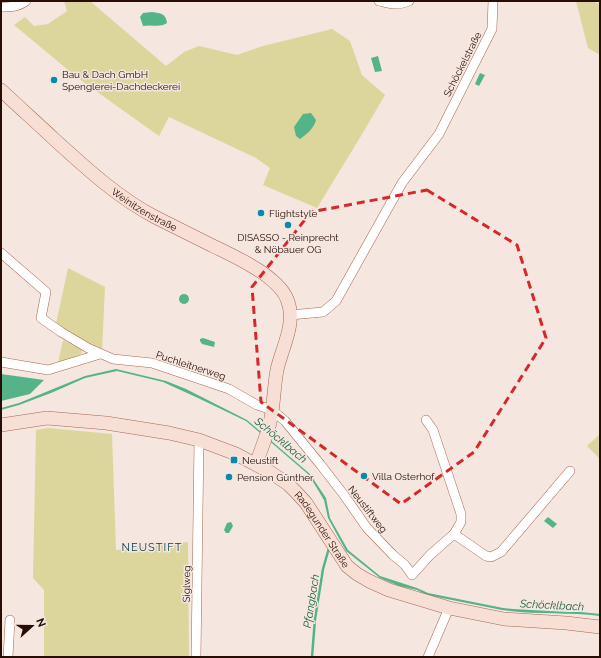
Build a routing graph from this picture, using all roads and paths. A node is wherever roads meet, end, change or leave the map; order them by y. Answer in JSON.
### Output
{"nodes":[{"id":1,"x":26,"y":1,"type":"edge"},
{"id":2,"x":379,"y":1,"type":"edge"},
{"id":3,"x":409,"y":1,"type":"edge"},
{"id":4,"x":493,"y":1,"type":"edge"},
{"id":5,"x":1,"y":8,"type":"edge"},
{"id":6,"x":1,"y":90,"type":"edge"},
{"id":7,"x":1,"y":253,"type":"edge"},
{"id":8,"x":290,"y":315,"type":"junction"},
{"id":9,"x":100,"y":354,"type":"junction"},
{"id":10,"x":1,"y":362,"type":"edge"},
{"id":11,"x":272,"y":410,"type":"junction"},
{"id":12,"x":426,"y":420,"type":"dead end"},
{"id":13,"x":1,"y":425,"type":"edge"},
{"id":14,"x":199,"y":440,"type":"junction"},
{"id":15,"x":256,"y":464,"type":"junction"},
{"id":16,"x":570,"y":472,"type":"dead end"},
{"id":17,"x":454,"y":534,"type":"junction"},
{"id":18,"x":449,"y":608,"type":"junction"},
{"id":19,"x":10,"y":620,"type":"dead end"},
{"id":20,"x":600,"y":627,"type":"edge"},
{"id":21,"x":8,"y":657,"type":"edge"},
{"id":22,"x":196,"y":657,"type":"edge"},
{"id":23,"x":428,"y":657,"type":"edge"}],
"edges":[{"from":1,"to":5,"type":"street"},
{"from":2,"to":3,"type":"street"},
{"from":4,"to":8,"type":"street","name":"Schöckelstraße"},
{"from":6,"to":8,"type":"main road","name":"Weinitzenstraße"},
{"from":7,"to":9,"type":"street","name":"Puchleitnerweg"},
{"from":8,"to":11,"type":"main road","name":"Weinitzenstraße"},
{"from":9,"to":10,"type":"street"},
{"from":9,"to":11,"type":"street","name":"Puchleitnerweg"},
{"from":11,"to":15,"type":"main road","name":"Weinitzenstraße"},
{"from":11,"to":17,"type":"street","name":"Neustiftweg"},
{"from":12,"to":17,"type":"street","name":"Neustiftweg"},
{"from":13,"to":14,"type":"main road","name":"Radegunder Straße"},
{"from":14,"to":15,"type":"main road","name":"Radegunder Straße"},
{"from":14,"to":22,"type":"street","name":"Siglweg"},
{"from":15,"to":18,"type":"main road","name":"Radegunder Straße"},
{"from":16,"to":17,"type":"street"},
{"from":18,"to":20,"type":"main road","name":"Radegunder Straße"},
{"from":18,"to":23,"type":"street"},
{"from":19,"to":21,"type":"street"}]}
